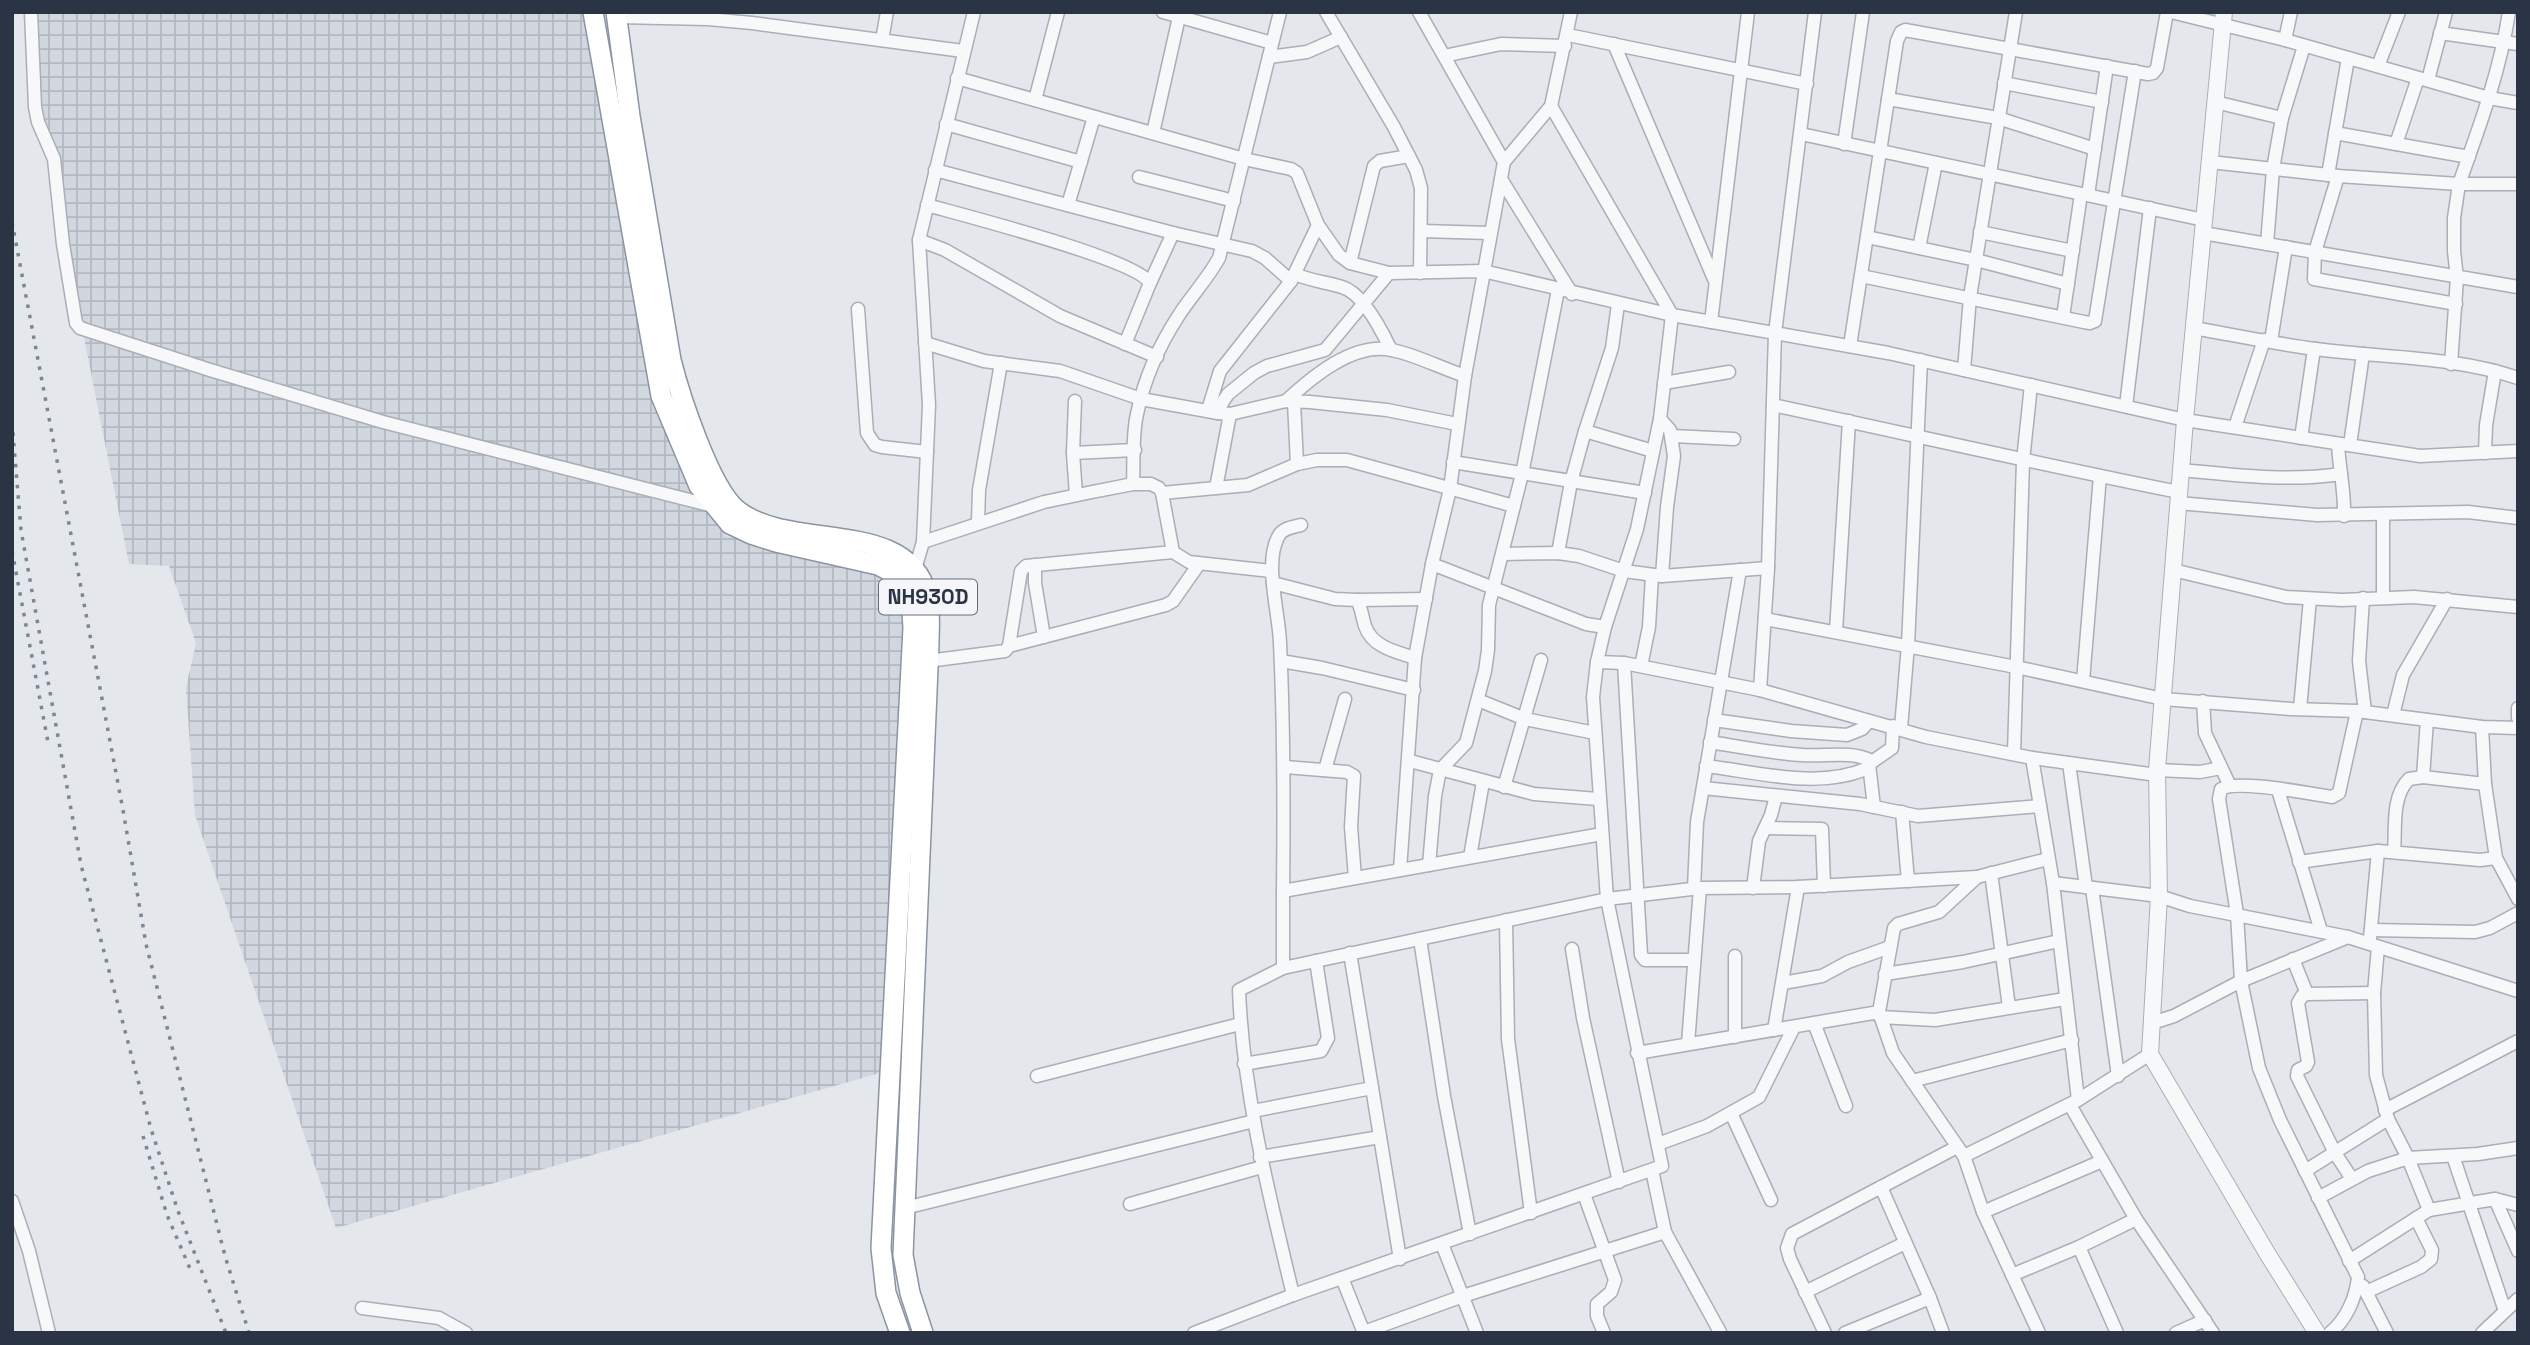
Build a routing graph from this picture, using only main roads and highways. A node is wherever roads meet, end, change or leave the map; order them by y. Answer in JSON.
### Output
{"nodes":[{"id":1,"x":593,"y":12,"type":"edge"},
{"id":2,"x":616,"y":15,"type":"edge"},
{"id":3,"x":908,"y":574,"type":"junction"},
{"id":4,"x":900,"y":1333,"type":"edge"},
{"id":5,"x":923,"y":1333,"type":"edge"}],
"edges":[{"from":1,"to":3,"type":"highway","number":"NH930D"},
{"from":2,"to":3,"type":"highway","number":"NH930D"},
{"from":3,"to":4,"type":"highway","number":"NH930D"},
{"from":3,"to":5,"type":"highway","number":"NH930D"}]}
